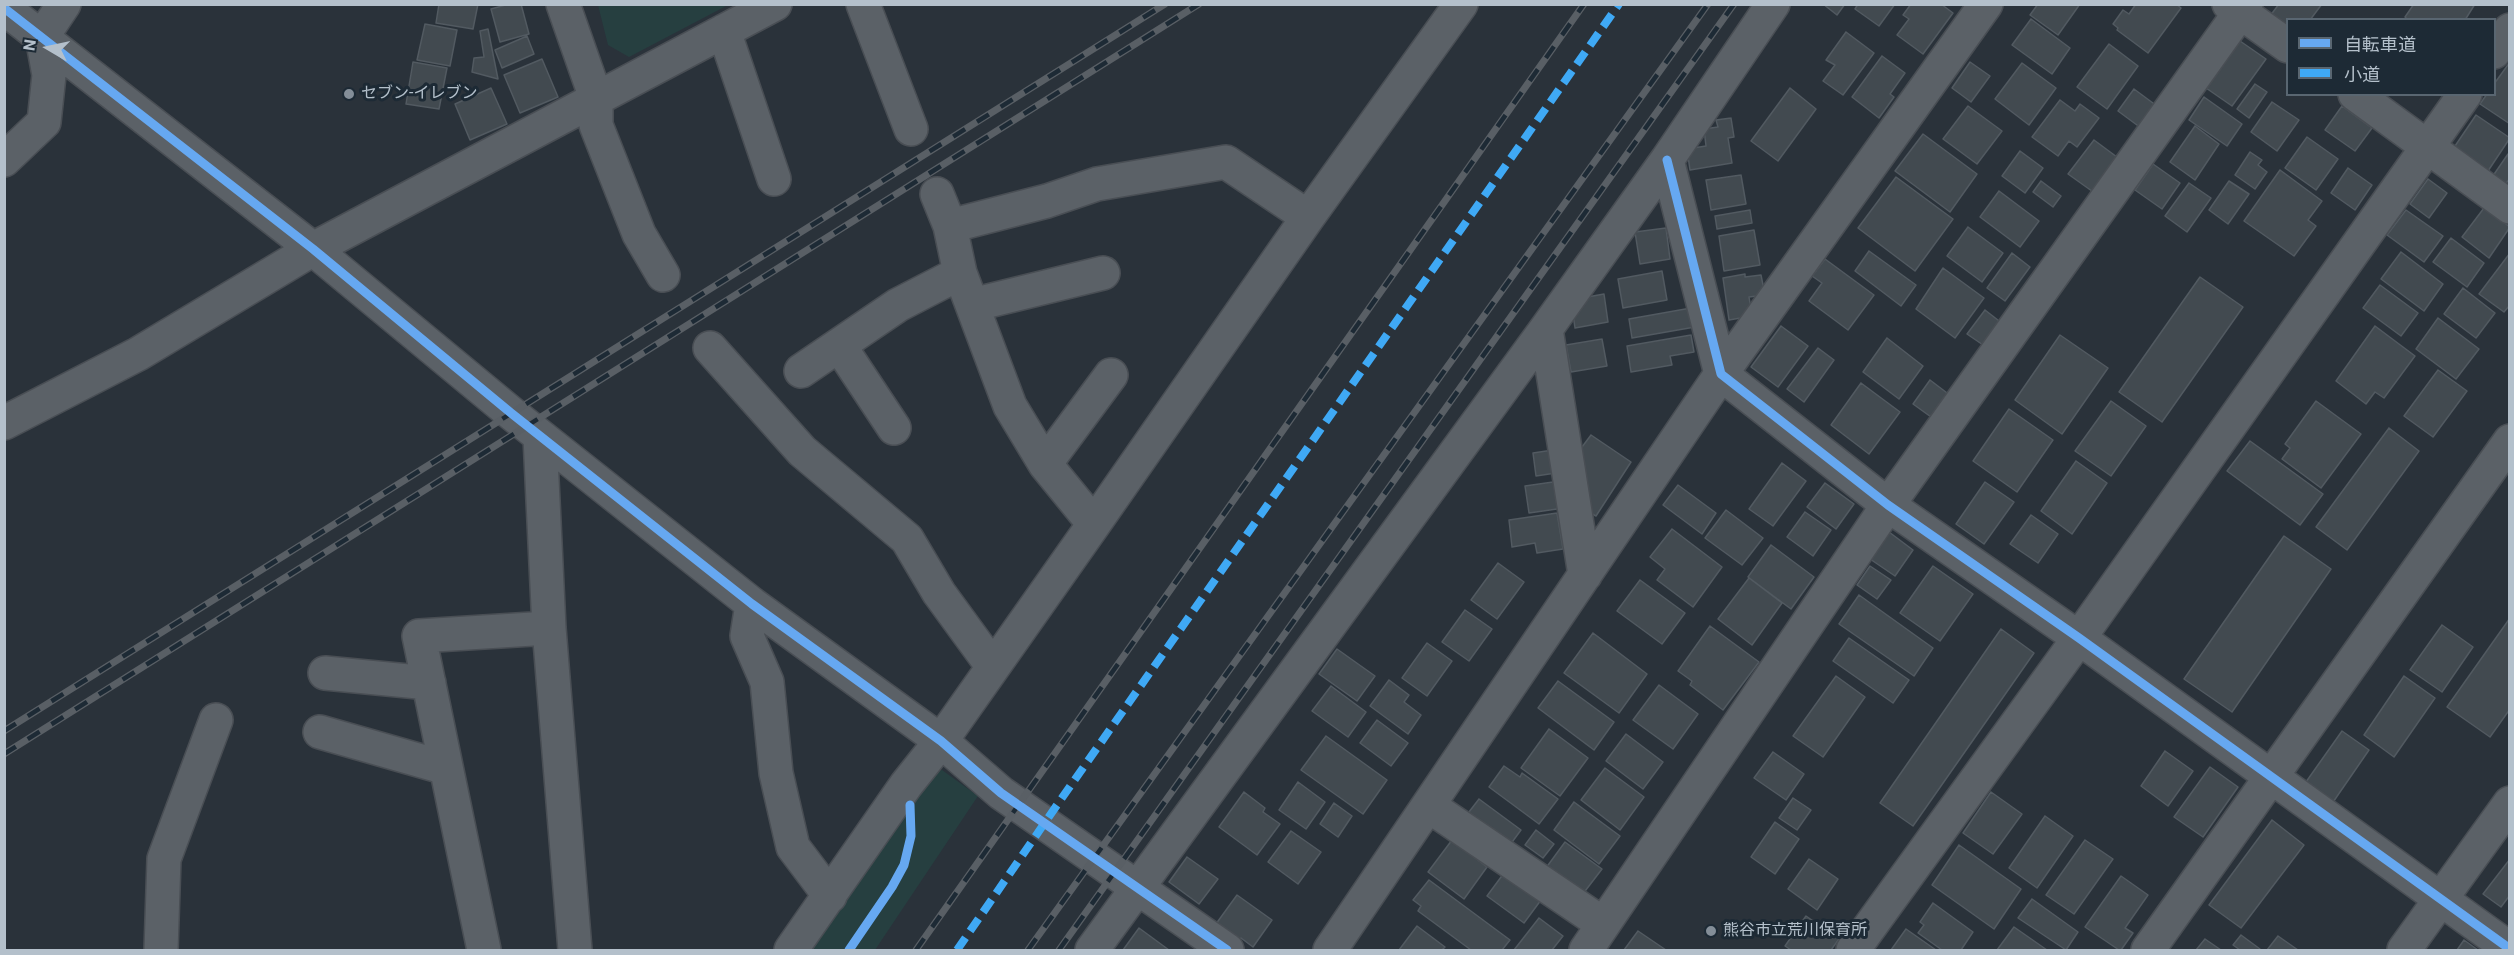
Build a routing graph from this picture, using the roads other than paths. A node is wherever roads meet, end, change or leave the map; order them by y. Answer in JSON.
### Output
{"nodes":[{"id":1,"x":64,"y":4,"type":"edge"},
{"id":2,"x":563,"y":4,"type":"edge"},
{"id":3,"x":775,"y":4,"type":"edge"},
{"id":4,"x":863,"y":4,"type":"edge"},
{"id":5,"x":1461,"y":4,"type":"edge"},
{"id":6,"x":1773,"y":4,"type":"edge"},
{"id":7,"x":1986,"y":4,"type":"edge"},
{"id":8,"x":2239,"y":7,"type":"edge"},
{"id":9,"x":4,"y":8,"type":"edge"},
{"id":10,"x":2510,"y":30,"type":"edge"},
{"id":11,"x":724,"y":31,"type":"junction"},
{"id":12,"x":42,"y":37,"type":"junction"},
{"id":13,"x":2286,"y":44,"type":"edge"},
{"id":14,"x":2496,"y":49,"type":"edge"},
{"id":15,"x":2358,"y":96,"type":"edge"},
{"id":16,"x":2464,"y":96,"type":"edge"},
{"id":17,"x":596,"y":98,"type":"junction"},
{"id":18,"x":911,"y":129,"type":"dead end"},
{"id":19,"x":2428,"y":147,"type":"junction"},
{"id":20,"x":4,"y":160,"type":"edge"},
{"id":21,"x":1667,"y":160,"type":"junction"},
{"id":22,"x":774,"y":179,"type":"dead end"},
{"id":23,"x":937,"y":194,"type":"dead end"},
{"id":24,"x":2510,"y":207,"type":"edge"},
{"id":25,"x":1308,"y":218,"type":"junction"},
{"id":26,"x":950,"y":226,"type":"junction"},
{"id":27,"x":313,"y":249,"type":"junction"},
{"id":28,"x":960,"y":273,"type":"junction"},
{"id":29,"x":1103,"y":273,"type":"dead end"},
{"id":30,"x":663,"y":274,"type":"dead end"},
{"id":31,"x":972,"y":305,"type":"junction"},
{"id":32,"x":1546,"y":328,"type":"junction"},
{"id":33,"x":838,"y":345,"type":"junction"},
{"id":34,"x":710,"y":348,"type":"dead end"},
{"id":35,"x":801,"y":371,"type":"dead end"},
{"id":36,"x":1721,"y":374,"type":"junction"},
{"id":37,"x":1111,"y":375,"type":"dead end"},
{"id":38,"x":4,"y":423,"type":"edge"},
{"id":39,"x":894,"y":428,"type":"dead end"},
{"id":40,"x":540,"y":436,"type":"junction"},
{"id":41,"x":2510,"y":441,"type":"edge"},
{"id":42,"x":1046,"y":464,"type":"junction"},
{"id":43,"x":1888,"y":505,"type":"junction"},
{"id":44,"x":1094,"y":524,"type":"junction"},
{"id":45,"x":1585,"y":575,"type":"junction"},
{"id":46,"x":752,"y":604,"type":"junction"},
{"id":47,"x":549,"y":628,"type":"junction"},
{"id":48,"x":2079,"y":638,"type":"junction"},
{"id":49,"x":993,"y":667,"type":"junction"},
{"id":50,"x":325,"y":673,"type":"dead end"},
{"id":51,"x":429,"y":682,"type":"junction"},
{"id":52,"x":216,"y":720,"type":"dead end"},
{"id":53,"x":320,"y":732,"type":"dead end"},
{"id":54,"x":941,"y":741,"type":"junction"},
{"id":55,"x":446,"y":768,"type":"junction"},
{"id":56,"x":2270,"y":777,"type":"junction"},
{"id":57,"x":2510,"y":803,"type":"edge"},
{"id":58,"x":1429,"y":806,"type":"junction"},
{"id":59,"x":1137,"y":888,"type":"junction"},
{"id":60,"x":830,"y":896,"type":"junction"},
{"id":61,"x":2440,"y":899,"type":"junction"},
{"id":62,"x":1603,"y":924,"type":"junction"},
{"id":63,"x":2510,"y":949,"type":"edge"},
{"id":64,"x":161,"y":951,"type":"edge"},
{"id":65,"x":484,"y":951,"type":"edge"},
{"id":66,"x":575,"y":951,"type":"edge"},
{"id":67,"x":791,"y":951,"type":"edge"},
{"id":68,"x":1092,"y":951,"type":"edge"},
{"id":69,"x":1227,"y":951,"type":"edge"},
{"id":70,"x":1330,"y":951,"type":"edge"},
{"id":71,"x":1586,"y":951,"type":"edge"},
{"id":72,"x":1853,"y":951,"type":"edge"},
{"id":73,"x":2148,"y":951,"type":"edge"},
{"id":74,"x":2404,"y":951,"type":"edge"}],
"edges":[{"from":1,"to":12,"type":"street"},
{"from":2,"to":17,"type":"street"},
{"from":3,"to":11,"type":"street"},
{"from":4,"to":18,"type":"street"},
{"from":5,"to":25,"type":"street"},
{"from":6,"to":21,"type":"street"},
{"from":7,"to":36,"type":"street"},
{"from":8,"to":13,"type":"street"},
{"from":8,"to":43,"type":"street"},
{"from":9,"to":12,"type":"street"},
{"from":10,"to":14,"type":"street"},
{"from":11,"to":17,"type":"street"},
{"from":11,"to":22,"type":"street"},
{"from":12,"to":20,"type":"street"},
{"from":12,"to":27,"type":"street"},
{"from":15,"to":19,"type":"street"},
{"from":16,"to":19,"type":"street"},
{"from":17,"to":27,"type":"street"},
{"from":17,"to":30,"type":"street"},
{"from":19,"to":24,"type":"street"},
{"from":19,"to":48,"type":"street"},
{"from":21,"to":32,"type":"street"},
{"from":21,"to":36,"type":"street"},
{"from":23,"to":26,"type":"street"},
{"from":25,"to":26,"type":"street"},
{"from":25,"to":44,"type":"street"},
{"from":26,"to":28,"type":"street"},
{"from":27,"to":38,"type":"street"},
{"from":27,"to":40,"type":"street"},
{"from":28,"to":31,"type":"street"},
{"from":28,"to":33,"type":"street"},
{"from":29,"to":31,"type":"street"},
{"from":31,"to":42,"type":"street"},
{"from":32,"to":45,"type":"street"},
{"from":32,"to":59,"type":"street"},
{"from":33,"to":35,"type":"street"},
{"from":33,"to":39,"type":"street"},
{"from":34,"to":49,"type":"street"},
{"from":36,"to":43,"type":"street"},
{"from":36,"to":45,"type":"street"},
{"from":37,"to":42,"type":"street"},
{"from":40,"to":46,"type":"street"},
{"from":40,"to":47,"type":"street"},
{"from":41,"to":56,"type":"street"},
{"from":42,"to":44,"type":"street"},
{"from":43,"to":48,"type":"street"},
{"from":43,"to":62,"type":"street"},
{"from":44,"to":49,"type":"street"},
{"from":45,"to":58,"type":"street"},
{"from":46,"to":54,"type":"street"},
{"from":46,"to":60,"type":"street"},
{"from":47,"to":51,"type":"street"},
{"from":47,"to":66,"type":"street"},
{"from":48,"to":56,"type":"street"},
{"from":48,"to":72,"type":"street"},
{"from":49,"to":54,"type":"street"},
{"from":50,"to":51,"type":"street"},
{"from":51,"to":55,"type":"street"},
{"from":52,"to":64,"type":"street"},
{"from":53,"to":55,"type":"street"},
{"from":54,"to":59,"type":"street"},
{"from":54,"to":60,"type":"street"},
{"from":55,"to":65,"type":"street"},
{"from":56,"to":61,"type":"street"},
{"from":56,"to":73,"type":"street"},
{"from":57,"to":61,"type":"street"},
{"from":58,"to":62,"type":"street"},
{"from":58,"to":70,"type":"street"},
{"from":59,"to":68,"type":"street"},
{"from":59,"to":69,"type":"street"},
{"from":60,"to":67,"type":"street"},
{"from":61,"to":63,"type":"street"},
{"from":61,"to":74,"type":"street"},
{"from":62,"to":71,"type":"street"}]}
